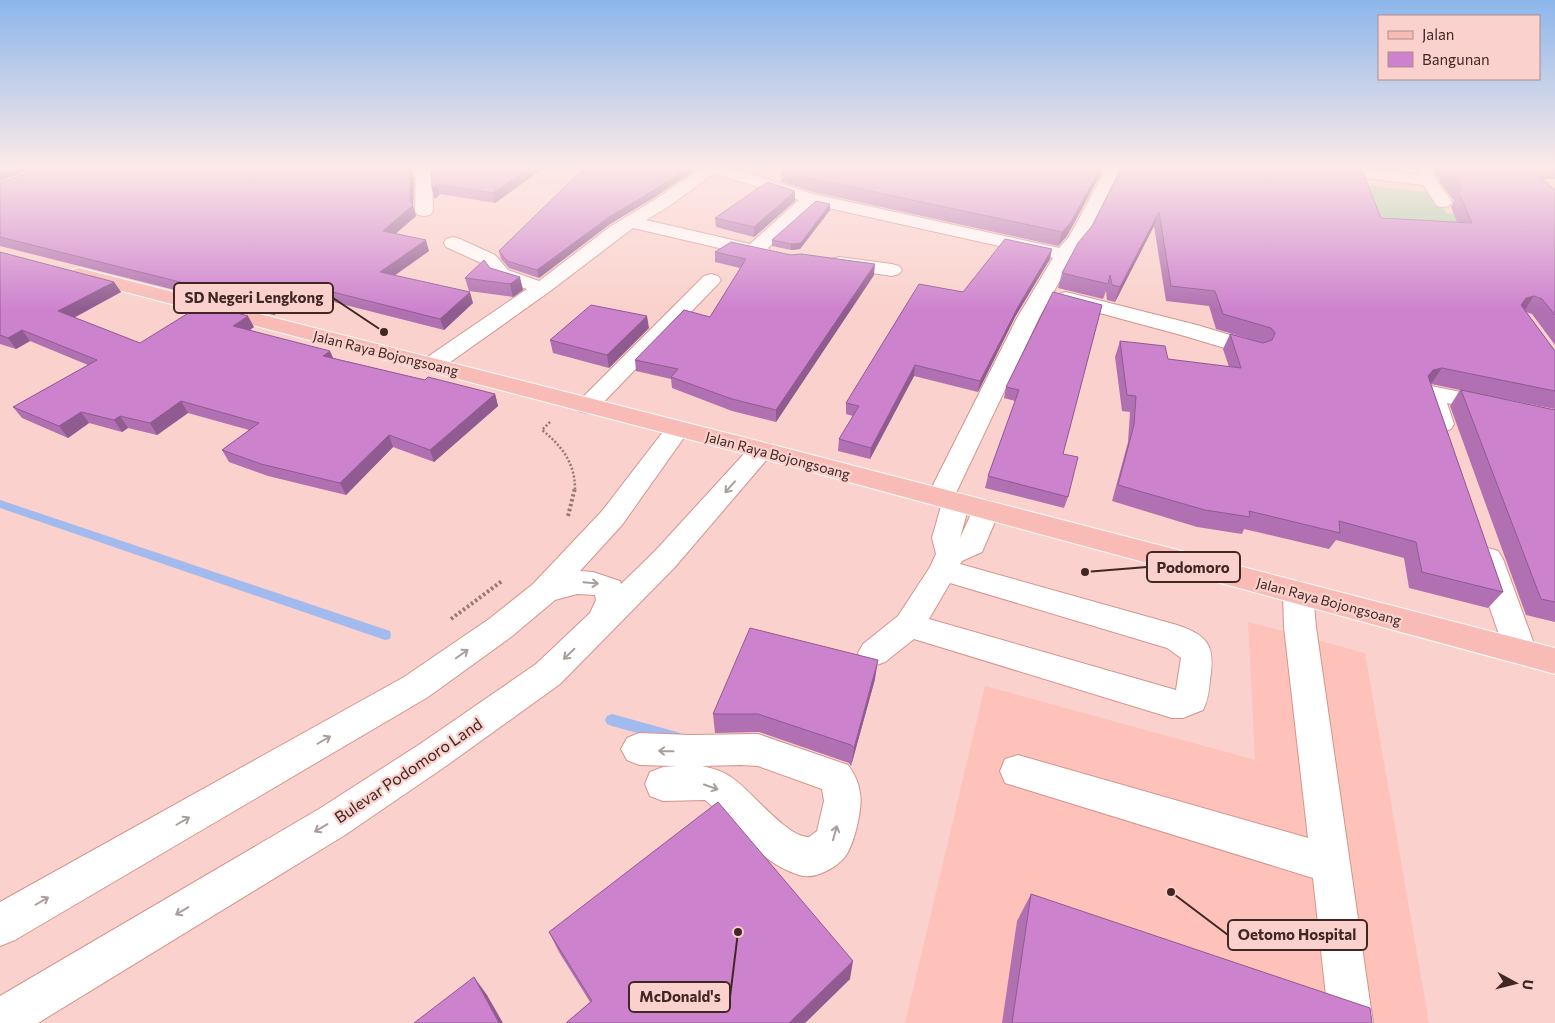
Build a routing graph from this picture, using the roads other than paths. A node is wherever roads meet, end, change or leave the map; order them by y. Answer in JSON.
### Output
{"nodes":[{"id":1,"x":641,"y":215,"type":"edge"},
{"id":2,"x":794,"y":215,"type":"edge"},
{"id":3,"x":883,"y":215,"type":"edge"},
{"id":4,"x":1090,"y":215,"type":"edge"},
{"id":5,"x":629,"y":222,"type":"junction"},
{"id":6,"x":453,"y":243,"type":"dead end"},
{"id":7,"x":754,"y":250,"type":"junction"},
{"id":8,"x":1064,"y":255,"type":"junction"},
{"id":9,"x":782,"y":256,"type":"edge"},
{"id":10,"x":819,"y":260,"type":"edge"},
{"id":11,"x":57,"y":268,"type":"edge"},
{"id":12,"x":892,"y":270,"type":"dead end"},
{"id":13,"x":711,"y":280,"type":"dead end"},
{"id":14,"x":542,"y":288,"type":"junction"},
{"id":15,"x":1043,"y":292,"type":"junction"},
{"id":16,"x":1255,"y":350,"type":"edge"},
{"id":17,"x":431,"y":365,"type":"junction"},
{"id":18,"x":578,"y":403,"type":"junction"},
{"id":19,"x":1555,"y":419,"type":"edge"},
{"id":20,"x":678,"y":429,"type":"junction"},
{"id":21,"x":1450,"y":448,"type":"edge"},
{"id":22,"x":762,"y":450,"type":"junction"},
{"id":23,"x":949,"y":500,"type":"junction"},
{"id":24,"x":986,"y":510,"type":"junction"},
{"id":25,"x":1479,"y":532,"type":"edge"},
{"id":26,"x":947,"y":562,"type":"junction"},
{"id":27,"x":544,"y":592,"type":"junction"},
{"id":28,"x":1298,"y":593,"type":"junction"},
{"id":29,"x":602,"y":622,"type":"junction"},
{"id":30,"x":910,"y":625,"type":"junction"},
{"id":31,"x":1521,"y":652,"type":"junction"},
{"id":32,"x":874,"y":653,"type":"dead end"},
{"id":33,"x":1555,"y":661,"type":"edge"},
{"id":34,"x":639,"y":749,"type":"dead end"},
{"id":35,"x":1018,"y":771,"type":"dead end"},
{"id":36,"x":663,"y":784,"type":"dead end"},
{"id":37,"x":1330,"y":864,"type":"junction"},
{"id":38,"x":0,"y":925,"type":"edge"},
{"id":39,"x":0,"y":1021,"type":"edge"},
{"id":40,"x":1351,"y":1023,"type":"edge"}],
"edges":[{"from":1,"to":5,"type":"street"},
{"from":2,"to":7,"type":"street"},
{"from":3,"to":8,"type":"street"},
{"from":4,"to":8,"type":"street"},
{"from":5,"to":7,"type":"street"},
{"from":5,"to":14,"type":"street"},
{"from":6,"to":14,"type":"street"},
{"from":7,"to":9,"type":"street"},
{"from":8,"to":15,"type":"street"},
{"from":10,"to":12,"type":"street"},
{"from":11,"to":17,"type":"main road","name":"Jalan Raya Bojongsoang"},
{"from":13,"to":18,"type":"street"},
{"from":14,"to":17,"type":"street"},
{"from":15,"to":16,"type":"street"},
{"from":15,"to":23,"type":"street"},
{"from":17,"to":18,"type":"main road","name":"Jalan Raya Bojongsoang"},
{"from":18,"to":20,"type":"main road","name":"Jalan Raya Bojongsoang"},
{"from":19,"to":21,"type":"street"},
{"from":20,"to":22,"type":"main road","name":"Jalan Raya Bojongsoang"},
{"from":20,"to":27,"type":"street"},
{"from":22,"to":23,"type":"main road","name":"Jalan Raya Bojongsoang"},
{"from":22,"to":29,"type":"street","name":"Bulevar Podomoro Land","one_way":true},
{"from":23,"to":24,"type":"main road","name":"Jalan Raya Bojongsoang"},
{"from":23,"to":26,"type":"street"},
{"from":24,"to":26,"type":"street"},
{"from":24,"to":28,"type":"main road","name":"Jalan Raya Bojongsoang"},
{"from":25,"to":31,"type":"street"},
{"from":26,"to":30,"type":"street"},
{"from":26,"to":30,"type":"street"},
{"from":27,"to":29,"type":"street","one_way":true},
{"from":38,"to":27,"type":"street","one_way":true},
{"from":28,"to":31,"type":"main road","name":"Jalan Raya Bojongsoang"},
{"from":28,"to":37,"type":"street"},
{"from":29,"to":39,"type":"street","name":"Bulevar Podomoro Land","one_way":true},
{"from":30,"to":32,"type":"street"},
{"from":31,"to":33,"type":"main road","name":"Jalan Raya Bojongsoang"},
{"from":36,"to":34,"type":"street","one_way":true},
{"from":35,"to":37,"type":"street"},
{"from":37,"to":40,"type":"street"}]}
